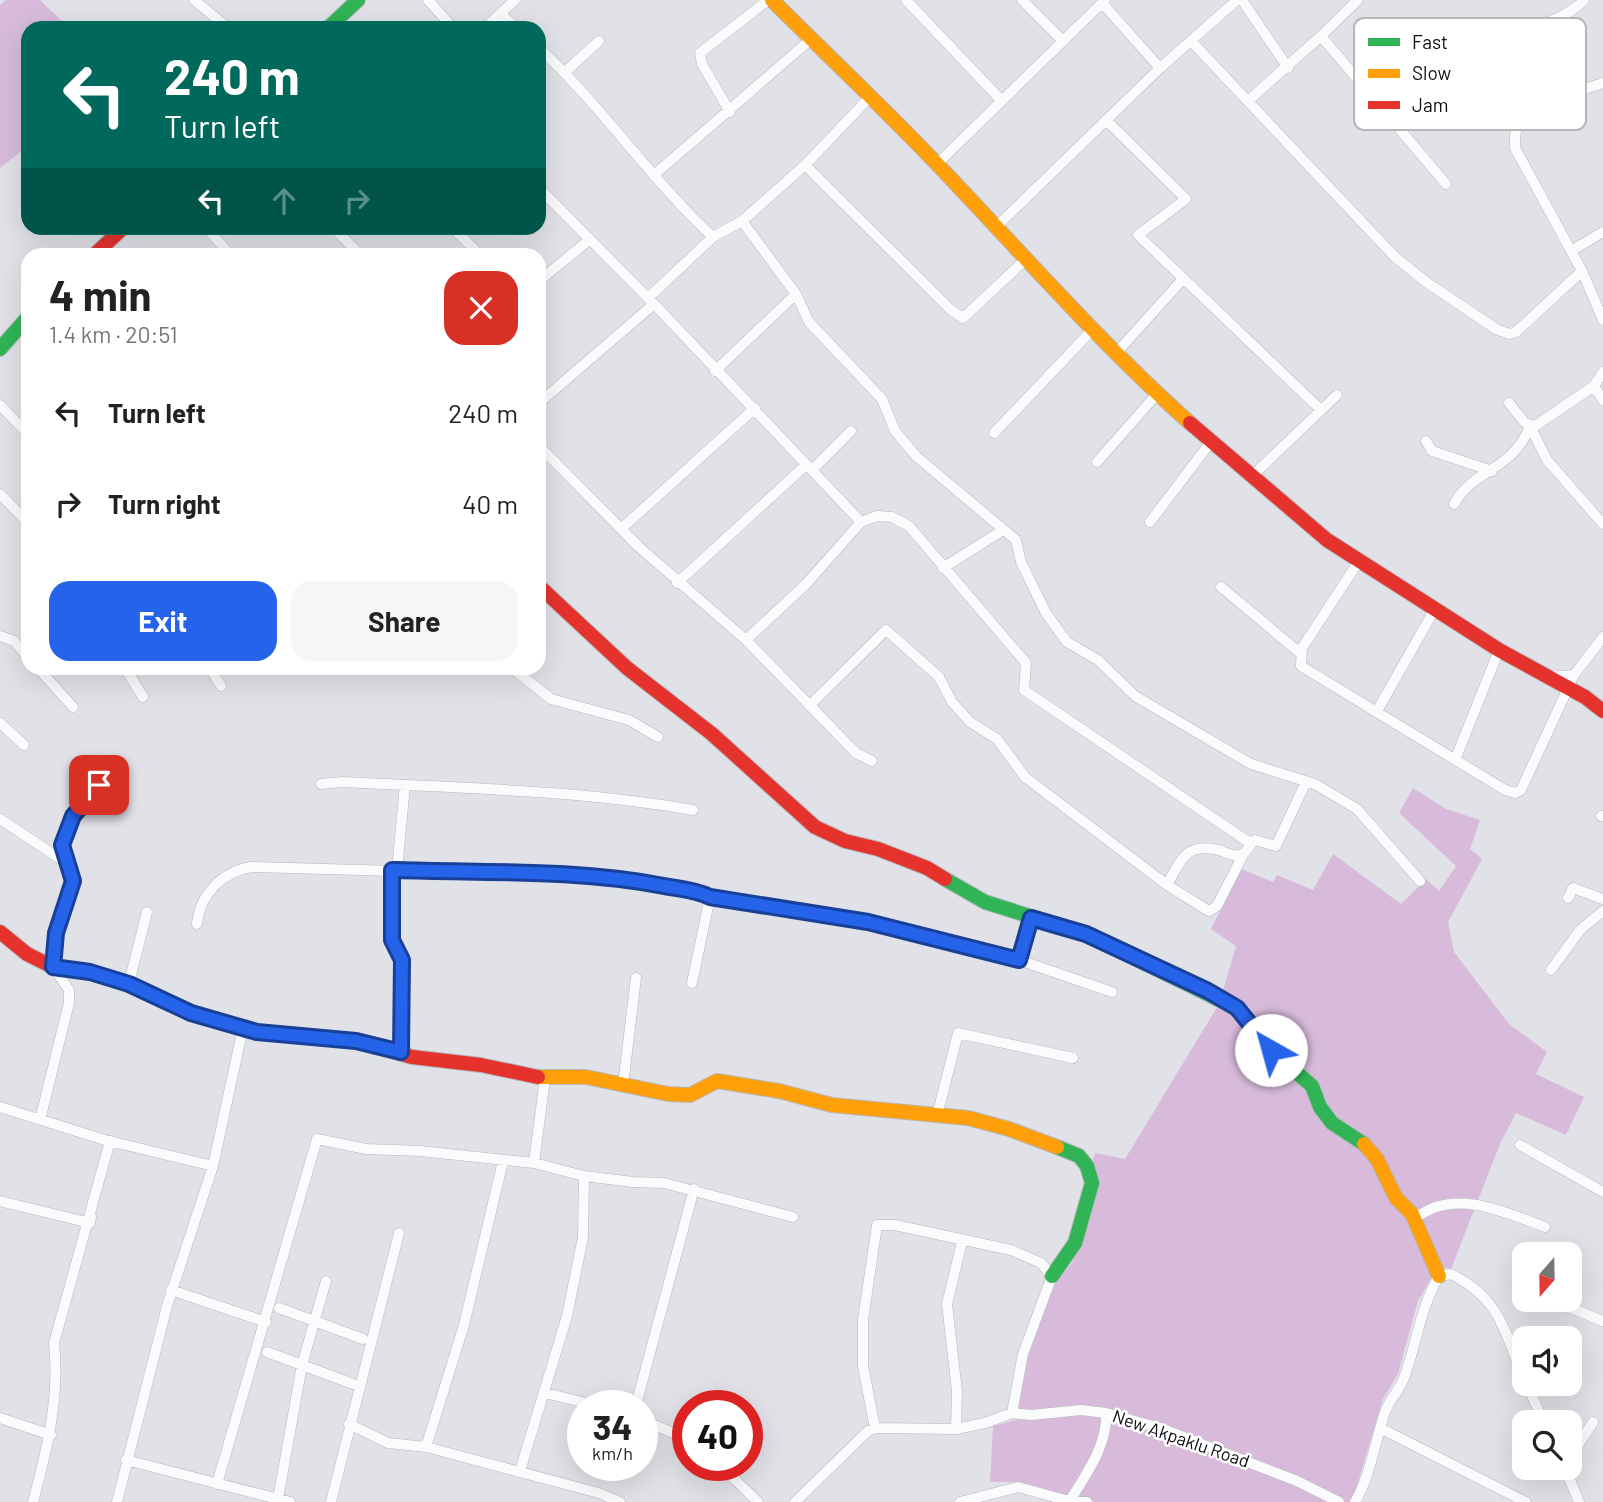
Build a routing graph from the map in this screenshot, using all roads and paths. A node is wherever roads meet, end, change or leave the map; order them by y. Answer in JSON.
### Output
{"nodes":[{"id":1,"x":194,"y":0,"type":"edge"},
{"id":2,"x":358,"y":0,"type":"edge"},
{"id":3,"x":428,"y":0,"type":"edge"},
{"id":4,"x":515,"y":0,"type":"edge"},
{"id":5,"x":770,"y":0,"type":"edge"},
{"id":6,"x":906,"y":0,"type":"edge"},
{"id":7,"x":1021,"y":0,"type":"edge"},
{"id":8,"x":1239,"y":0,"type":"edge"},
{"id":9,"x":1358,"y":0,"type":"edge"},
{"id":10,"x":1584,"y":0,"type":"edge"},
{"id":11,"x":1103,"y":1,"type":"edge"},
{"id":12,"x":500,"y":14,"type":"junction"},
{"id":13,"x":1554,"y":18,"type":"edge"},
{"id":14,"x":220,"y":21,"type":"edge"},
{"id":15,"x":336,"y":21,"type":"edge"},
{"id":16,"x":447,"y":21,"type":"edge"},
{"id":17,"x":492,"y":21,"type":"edge"},
{"id":18,"x":508,"y":21,"type":"edge"},
{"id":19,"x":1321,"y":36,"type":"junction"},
{"id":20,"x":810,"y":40,"type":"junction"},
{"id":21,"x":1062,"y":40,"type":"junction"},
{"id":22,"x":599,"y":41,"type":"dead end"},
{"id":23,"x":1191,"y":41,"type":"junction"},
{"id":24,"x":546,"y":54,"type":"edge"},
{"id":25,"x":1160,"y":68,"type":"junction"},
{"id":26,"x":1288,"y":68,"type":"junction"},
{"id":27,"x":565,"y":72,"type":"junction"},
{"id":28,"x":1354,"y":75,"type":"edge"},
{"id":29,"x":1603,"y":83,"type":"edge"},
{"id":30,"x":1586,"y":89,"type":"edge"},
{"id":31,"x":869,"y":98,"type":"junction"},
{"id":32,"x":1250,"y":99,"type":"junction"},
{"id":33,"x":1002,"y":101,"type":"junction"},
{"id":34,"x":730,"y":112,"type":"junction"},
{"id":35,"x":1106,"y":120,"type":"junction"},
{"id":36,"x":1400,"y":130,"type":"edge"},
{"id":37,"x":1516,"y":130,"type":"edge"},
{"id":38,"x":937,"y":164,"type":"junction"},
{"id":39,"x":804,"y":165,"type":"junction"},
{"id":40,"x":655,"y":174,"type":"junction"},
{"id":41,"x":1446,"y":184,"type":"dead end"},
{"id":42,"x":546,"y":195,"type":"edge"},
{"id":43,"x":742,"y":221,"type":"junction"},
{"id":44,"x":996,"y":227,"type":"junction"},
{"id":45,"x":1603,"y":232,"type":"edge"},
{"id":46,"x":341,"y":235,"type":"edge"},
{"id":47,"x":460,"y":235,"type":"edge"},
{"id":48,"x":713,"y":237,"type":"junction"},
{"id":49,"x":589,"y":240,"type":"junction"},
{"id":50,"x":354,"y":248,"type":"edge"},
{"id":51,"x":473,"y":248,"type":"edge"},
{"id":52,"x":1572,"y":251,"type":"junction"},
{"id":53,"x":1025,"y":260,"type":"junction"},
{"id":54,"x":1582,"y":271,"type":"junction"},
{"id":55,"x":546,"y":275,"type":"edge"},
{"id":56,"x":1182,"y":279,"type":"junction"},
{"id":57,"x":796,"y":294,"type":"junction"},
{"id":58,"x":651,"y":301,"type":"junction"},
{"id":59,"x":1603,"y":320,"type":"edge"},
{"id":60,"x":21,"y":326,"type":"edge"},
{"id":61,"x":1094,"y":328,"type":"junction"},
{"id":62,"x":0,"y":349,"type":"edge"},
{"id":63,"x":1118,"y":351,"type":"junction"},
{"id":64,"x":715,"y":371,"type":"junction"},
{"id":65,"x":1603,"y":372,"type":"edge"},
{"id":66,"x":1594,"y":386,"type":"junction"},
{"id":67,"x":1157,"y":394,"type":"junction"},
{"id":68,"x":1337,"y":395,"type":"dead end"},
{"id":69,"x":546,"y":397,"type":"edge"},
{"id":70,"x":1603,"y":400,"type":"edge"},
{"id":71,"x":1509,"y":403,"type":"dead end"},
{"id":72,"x":0,"y":405,"type":"edge"},
{"id":73,"x":755,"y":408,"type":"junction"},
{"id":74,"x":1321,"y":410,"type":"junction"},
{"id":75,"x":1530,"y":426,"type":"junction"},
{"id":76,"x":21,"y":428,"type":"edge"},
{"id":77,"x":851,"y":431,"type":"dead end"},
{"id":78,"x":994,"y":433,"type":"dead end"},
{"id":79,"x":1426,"y":441,"type":"dead end"},
{"id":80,"x":1210,"y":443,"type":"junction"},
{"id":81,"x":546,"y":453,"type":"edge"},
{"id":82,"x":1097,"y":462,"type":"dead end"},
{"id":83,"x":809,"y":467,"type":"junction"},
{"id":84,"x":1492,"y":471,"type":"junction"},
{"id":85,"x":1251,"y":477,"type":"junction"},
{"id":86,"x":0,"y":494,"type":"edge"},
{"id":87,"x":1454,"y":503,"type":"dead end"},
{"id":88,"x":21,"y":516,"type":"edge"},
{"id":89,"x":861,"y":522,"type":"junction"},
{"id":90,"x":1150,"y":522,"type":"dead end"},
{"id":91,"x":1603,"y":524,"type":"edge"},
{"id":92,"x":622,"y":527,"type":"junction"},
{"id":93,"x":1003,"y":530,"type":"junction"},
{"id":94,"x":1359,"y":561,"type":"junction"},
{"id":95,"x":943,"y":568,"type":"junction"},
{"id":96,"x":677,"y":583,"type":"junction"},
{"id":97,"x":1222,"y":587,"type":"dead end"},
{"id":98,"x":546,"y":594,"type":"edge"},
{"id":99,"x":1436,"y":607,"type":"junction"},
{"id":100,"x":0,"y":636,"type":"edge"},
{"id":101,"x":1603,"y":637,"type":"edge"},
{"id":102,"x":746,"y":640,"type":"junction"},
{"id":103,"x":21,"y":649,"type":"edge"},
{"id":104,"x":1499,"y":650,"type":"junction"},
{"id":105,"x":1300,"y":653,"type":"junction"},
{"id":106,"x":44,"y":675,"type":"edge"},
{"id":107,"x":129,"y":675,"type":"edge"},
{"id":108,"x":214,"y":675,"type":"edge"},
{"id":109,"x":521,"y":675,"type":"edge"},
{"id":110,"x":1571,"y":682,"type":"junction"},
{"id":111,"x":221,"y":686,"type":"dead end"},
{"id":112,"x":143,"y":697,"type":"dead end"},
{"id":113,"x":811,"y":704,"type":"junction"},
{"id":114,"x":73,"y":707,"type":"dead end"},
{"id":115,"x":1377,"y":711,"type":"junction"},
{"id":116,"x":1603,"y":711,"type":"edge"},
{"id":117,"x":0,"y":723,"type":"edge"},
{"id":118,"x":658,"y":737,"type":"dead end"},
{"id":119,"x":24,"y":745,"type":"dead end"},
{"id":120,"x":1455,"y":760,"type":"junction"},
{"id":121,"x":872,"y":761,"type":"dead end"},
{"id":122,"x":115,"y":769,"type":"dead end"},
{"id":123,"x":1306,"y":782,"type":"junction"},
{"id":124,"x":321,"y":784,"type":"dead end"},
{"id":125,"x":405,"y":785,"type":"junction"},
{"id":126,"x":693,"y":810,"type":"dead end"},
{"id":127,"x":0,"y":819,"type":"edge"},
{"id":128,"x":1250,"y":843,"type":"junction"},
{"id":129,"x":1244,"y":853,"type":"junction"},
{"id":130,"x":65,"y":862,"type":"junction"},
{"id":131,"x":394,"y":870,"type":"junction"},
{"id":132,"x":1420,"y":881,"type":"dead end"},
{"id":133,"x":1167,"y":885,"type":"junction"},
{"id":134,"x":710,"y":897,"type":"junction"},
{"id":135,"x":1568,"y":898,"type":"dead end"},
{"id":136,"x":1603,"y":899,"type":"edge"},
{"id":137,"x":1603,"y":911,"type":"edge"},
{"id":138,"x":147,"y":912,"type":"dead end"},
{"id":139,"x":1031,"y":918,"type":"junction"},
{"id":140,"x":197,"y":924,"type":"dead end"},
{"id":141,"x":0,"y":932,"type":"edge"},
{"id":142,"x":1019,"y":960,"type":"junction"},
{"id":143,"x":53,"y":967,"type":"junction"},
{"id":144,"x":1551,"y":970,"type":"dead end"},
{"id":145,"x":636,"y":978,"type":"dead end"},
{"id":146,"x":692,"y":983,"type":"dead end"},
{"id":147,"x":129,"y":984,"type":"junction"},
{"id":148,"x":1112,"y":992,"type":"dead end"},
{"id":149,"x":243,"y":1028,"type":"junction"},
{"id":150,"x":401,"y":1052,"type":"junction"},
{"id":151,"x":1073,"y":1058,"type":"dead end"},
{"id":152,"x":545,"y":1078,"type":"junction"},
{"id":153,"x":622,"y":1085,"type":"junction"},
{"id":154,"x":0,"y":1107,"type":"edge"},
{"id":155,"x":937,"y":1116,"type":"junction"},
{"id":156,"x":40,"y":1119,"type":"junction"},
{"id":157,"x":108,"y":1141,"type":"junction"},
{"id":158,"x":1520,"y":1145,"type":"dead end"},
{"id":159,"x":503,"y":1161,"type":"junction"},
{"id":160,"x":534,"y":1163,"type":"junction"},
{"id":161,"x":213,"y":1166,"type":"junction"},
{"id":162,"x":584,"y":1175,"type":"junction"},
{"id":163,"x":694,"y":1189,"type":"junction"},
{"id":164,"x":1603,"y":1192,"type":"edge"},
{"id":165,"x":1,"y":1203,"type":"edge"},
{"id":166,"x":1412,"y":1214,"type":"junction"},
{"id":167,"x":793,"y":1217,"type":"dead end"},
{"id":168,"x":90,"y":1223,"type":"junction"},
{"id":169,"x":1545,"y":1227,"type":"dead end"},
{"id":170,"x":399,"y":1233,"type":"dead end"},
{"id":171,"x":962,"y":1242,"type":"junction"},
{"id":172,"x":1052,"y":1276,"type":"junction"},
{"id":173,"x":1439,"y":1276,"type":"junction"},
{"id":174,"x":326,"y":1281,"type":"dead end"},
{"id":175,"x":171,"y":1290,"type":"junction"},
{"id":176,"x":279,"y":1308,"type":"dead end"},
{"id":177,"x":1581,"y":1312,"type":"edge"},
{"id":178,"x":315,"y":1321,"type":"junction"},
{"id":179,"x":1603,"y":1321,"type":"edge"},
{"id":180,"x":266,"y":1322,"type":"junction"},
{"id":181,"x":363,"y":1339,"type":"dead end"},
{"id":182,"x":1512,"y":1348,"type":"edge"},
{"id":183,"x":267,"y":1352,"type":"dead end"},
{"id":184,"x":302,"y":1365,"type":"junction"},
{"id":185,"x":353,"y":1384,"type":"dead end"},
{"id":186,"x":640,"y":1390,"type":"edge"},
{"id":187,"x":545,"y":1393,"type":"junction"},
{"id":188,"x":567,"y":1398,"type":"edge"},
{"id":189,"x":1012,"y":1413,"type":"junction"},
{"id":190,"x":1106,"y":1413,"type":"junction"},
{"id":191,"x":0,"y":1418,"type":"edge"},
{"id":192,"x":1593,"y":1422,"type":"dead end"},
{"id":193,"x":349,"y":1424,"type":"junction"},
{"id":194,"x":875,"y":1428,"type":"junction"},
{"id":195,"x":1380,"y":1428,"type":"junction"},
{"id":196,"x":956,"y":1429,"type":"junction"},
{"id":197,"x":51,"y":1435,"type":"junction"},
{"id":198,"x":1582,"y":1439,"type":"edge"},
{"id":199,"x":426,"y":1447,"type":"junction"},
{"id":200,"x":126,"y":1460,"type":"junction"},
{"id":201,"x":520,"y":1471,"type":"junction"},
{"id":202,"x":1570,"y":1480,"type":"edge"},
{"id":203,"x":736,"y":1481,"type":"edge"},
{"id":204,"x":217,"y":1484,"type":"junction"},
{"id":205,"x":278,"y":1499,"type":"junction"},
{"id":206,"x":1069,"y":1501,"type":"edge"},
{"id":207,"x":33,"y":1502,"type":"edge"},
{"id":208,"x":117,"y":1502,"type":"edge"},
{"id":209,"x":290,"y":1502,"type":"edge"},
{"id":210,"x":331,"y":1502,"type":"edge"},
{"id":211,"x":620,"y":1502,"type":"edge"},
{"id":212,"x":758,"y":1502,"type":"edge"},
{"id":213,"x":795,"y":1502,"type":"edge"},
{"id":214,"x":960,"y":1502,"type":"edge"},
{"id":215,"x":1087,"y":1502,"type":"edge"},
{"id":216,"x":1339,"y":1502,"type":"edge"},
{"id":217,"x":1354,"y":1502,"type":"edge"},
{"id":218,"x":1526,"y":1502,"type":"edge"},
{"id":219,"x":1579,"y":1502,"type":"edge"}],
"edges":[{"from":1,"to":14,"type":"street"},
{"from":2,"to":15,"type":"street"},
{"from":3,"to":16,"type":"street"},
{"from":4,"to":12,"type":"street"},
{"from":5,"to":20,"type":"street"},
{"from":5,"to":34,"type":"street"},
{"from":6,"to":33,"type":"street"},
{"from":7,"to":21,"type":"street"},
{"from":8,"to":23,"type":"street"},
{"from":8,"to":26,"type":"street"},
{"from":9,"to":19,"type":"street"},
{"from":10,"to":13,"type":"street"},
{"from":11,"to":21,"type":"street"},
{"from":11,"to":25,"type":"street"},
{"from":12,"to":17,"type":"street"},
{"from":12,"to":18,"type":"street"},
{"from":19,"to":26,"type":"street"},
{"from":19,"to":28,"type":"street"},
{"from":20,"to":31,"type":"street"},
{"from":20,"to":34,"type":"street"},
{"from":21,"to":33,"type":"street"},
{"from":22,"to":27,"type":"street"},
{"from":23,"to":25,"type":"street"},
{"from":23,"to":32,"type":"street"},
{"from":24,"to":27,"type":"street"},
{"from":25,"to":35,"type":"street"},
{"from":26,"to":32,"type":"street"},
{"from":27,"to":40,"type":"street"},
{"from":29,"to":30,"type":"street"},
{"from":31,"to":38,"type":"street"},
{"from":31,"to":39,"type":"street"},
{"from":32,"to":54,"type":"street"},
{"from":33,"to":38,"type":"street"},
{"from":34,"to":40,"type":"street"},
{"from":35,"to":44,"type":"street"},
{"from":35,"to":56,"type":"street"},
{"from":36,"to":41,"type":"street"},
{"from":37,"to":52,"type":"street"},
{"from":38,"to":44,"type":"street"},
{"from":39,"to":43,"type":"street"},
{"from":39,"to":53,"type":"street"},
{"from":40,"to":48,"type":"street"},
{"from":42,"to":49,"type":"street"},
{"from":43,"to":48,"type":"street"},
{"from":43,"to":57,"type":"street"},
{"from":44,"to":53,"type":"street"},
{"from":45,"to":52,"type":"street"},
{"from":46,"to":50,"type":"street"},
{"from":47,"to":51,"type":"street"},
{"from":48,"to":58,"type":"street"},
{"from":49,"to":55,"type":"street"},
{"from":49,"to":58,"type":"street"},
{"from":52,"to":54,"type":"street"},
{"from":53,"to":61,"type":"street"},
{"from":54,"to":59,"type":"street"},
{"from":56,"to":63,"type":"street"},
{"from":56,"to":74,"type":"street"},
{"from":57,"to":64,"type":"street"},
{"from":57,"to":93,"type":"street"},
{"from":58,"to":64,"type":"street"},
{"from":58,"to":69,"type":"street"},
{"from":60,"to":62,"type":"street"},
{"from":61,"to":63,"type":"street"},
{"from":61,"to":78,"type":"street"},
{"from":63,"to":67,"type":"street"},
{"from":64,"to":73,"type":"street"},
{"from":65,"to":66,"type":"street"},
{"from":66,"to":70,"type":"street"},
{"from":66,"to":75,"type":"street"},
{"from":67,"to":80,"type":"street"},
{"from":67,"to":82,"type":"street"},
{"from":68,"to":74,"type":"street"},
{"from":71,"to":75,"type":"street"},
{"from":72,"to":76,"type":"street"},
{"from":73,"to":83,"type":"street"},
{"from":73,"to":92,"type":"street"},
{"from":74,"to":85,"type":"street"},
{"from":75,"to":84,"type":"street"},
{"from":75,"to":91,"type":"street"},
{"from":77,"to":83,"type":"street"},
{"from":79,"to":84,"type":"street"},
{"from":80,"to":85,"type":"street"},
{"from":80,"to":90,"type":"street"},
{"from":81,"to":92,"type":"street"},
{"from":83,"to":89,"type":"street"},
{"from":83,"to":96,"type":"street"},
{"from":84,"to":87,"type":"street"},
{"from":85,"to":94,"type":"street"},
{"from":86,"to":88,"type":"street"},
{"from":89,"to":95,"type":"street"},
{"from":89,"to":102,"type":"street"},
{"from":92,"to":96,"type":"street"},
{"from":93,"to":95,"type":"street"},
{"from":93,"to":123,"type":"street"},
{"from":94,"to":99,"type":"street"},
{"from":94,"to":105,"type":"street"},
{"from":95,"to":128,"type":"street"},
{"from":96,"to":102,"type":"street"},
{"from":97,"to":105,"type":"street"},
{"from":98,"to":139,"type":"street"},
{"from":99,"to":104,"type":"street"},
{"from":99,"to":115,"type":"street"},
{"from":100,"to":103,"type":"street"},
{"from":101,"to":110,"type":"street"},
{"from":102,"to":113,"type":"street"},
{"from":104,"to":110,"type":"street"},
{"from":104,"to":120,"type":"street"},
{"from":105,"to":115,"type":"street"},
{"from":106,"to":114,"type":"street"},
{"from":107,"to":112,"type":"street"},
{"from":108,"to":111,"type":"street"},
{"from":109,"to":118,"type":"street"},
{"from":110,"to":116,"type":"street"},
{"from":110,"to":120,"type":"street"},
{"from":113,"to":121,"type":"street"},
{"from":113,"to":133,"type":"street"},
{"from":115,"to":120,"type":"street"},
{"from":117,"to":119,"type":"street"},
{"from":122,"to":130,"type":"street"},
{"from":123,"to":128,"type":"street"},
{"from":123,"to":132,"type":"street"},
{"from":124,"to":125,"type":"street"},
{"from":125,"to":126,"type":"street"},
{"from":125,"to":131,"type":"street"},
{"from":127,"to":130,"type":"street"},
{"from":128,"to":129,"type":"street"},
{"from":129,"to":133,"type":"street"},
{"from":129,"to":133,"type":"street"},
{"from":130,"to":143,"type":"street"},
{"from":131,"to":134,"type":"street"},
{"from":131,"to":140,"type":"street"},
{"from":131,"to":150,"type":"street"},
{"from":134,"to":142,"type":"street"},
{"from":134,"to":146,"type":"street"},
{"from":135,"to":136,"type":"street"},
{"from":137,"to":144,"type":"street"},
{"from":138,"to":147,"type":"street"},
{"from":139,"to":142,"type":"street"},
{"from":139,"to":166,"type":"street"},
{"from":141,"to":143,"type":"street"},
{"from":142,"to":148,"type":"street"},
{"from":143,"to":147,"type":"street"},
{"from":143,"to":156,"type":"street"},
{"from":145,"to":153,"type":"street"},
{"from":147,"to":149,"type":"street"},
{"from":149,"to":150,"type":"street"},
{"from":149,"to":161,"type":"street"},
{"from":150,"to":152,"type":"street"},
{"from":151,"to":155,"type":"street"},
{"from":152,"to":153,"type":"street"},
{"from":152,"to":160,"type":"street"},
{"from":153,"to":155,"type":"street"},
{"from":154,"to":156,"type":"street"},
{"from":155,"to":172,"type":"street"},
{"from":156,"to":157,"type":"street"},
{"from":157,"to":161,"type":"street"},
{"from":157,"to":168,"type":"street"},
{"from":158,"to":164,"type":"street"},
{"from":159,"to":160,"type":"street"},
{"from":159,"to":180,"type":"street"},
{"from":159,"to":199,"type":"street"},
{"from":160,"to":162,"type":"street"},
{"from":161,"to":175,"type":"street"},
{"from":162,"to":163,"type":"street"},
{"from":162,"to":187,"type":"street"},
{"from":163,"to":167,"type":"street"},
{"from":163,"to":186,"type":"street"},
{"from":165,"to":168,"type":"street"},
{"from":166,"to":169,"type":"street"},
{"from":166,"to":173,"type":"street"},
{"from":168,"to":197,"type":"street"},
{"from":170,"to":193,"type":"street"},
{"from":171,"to":172,"type":"street"},
{"from":171,"to":194,"type":"street"},
{"from":171,"to":196,"type":"street"},
{"from":172,"to":189,"type":"street"},
{"from":173,"to":182,"type":"street"},
{"from":173,"to":195,"type":"street"},
{"from":174,"to":178,"type":"street"},
{"from":175,"to":180,"type":"street"},
{"from":175,"to":200,"type":"street"},
{"from":176,"to":178,"type":"street"},
{"from":177,"to":179,"type":"street"},
{"from":178,"to":181,"type":"street"},
{"from":178,"to":184,"type":"street"},
{"from":180,"to":204,"type":"street"},
{"from":183,"to":184,"type":"street"},
{"from":184,"to":185,"type":"street"},
{"from":184,"to":205,"type":"street"},
{"from":187,"to":188,"type":"street"},
{"from":187,"to":201,"type":"street"},
{"from":189,"to":190,"type":"street","name":"New Akpaklu Road"},
{"from":189,"to":196,"type":"street","name":"New Akpaklu Road"},
{"from":190,"to":206,"type":"street"},
{"from":190,"to":216,"type":"street","name":"New Akpaklu Road"},
{"from":191,"to":197,"type":"street"},
{"from":192,"to":198,"type":"street"},
{"from":193,"to":199,"type":"street"},
{"from":193,"to":210,"type":"street"},
{"from":194,"to":196,"type":"street","name":"New Akpaklu Road"},
{"from":194,"to":213,"type":"street"},
{"from":195,"to":217,"type":"street"},
{"from":195,"to":218,"type":"street"},
{"from":197,"to":207,"type":"street"},
{"from":199,"to":201,"type":"street"},
{"from":200,"to":204,"type":"street"},
{"from":200,"to":208,"type":"street"},
{"from":201,"to":211,"type":"street"},
{"from":202,"to":219,"type":"street"},
{"from":203,"to":212,"type":"street"},
{"from":204,"to":205,"type":"street"},
{"from":205,"to":209,"type":"street"},
{"from":206,"to":214,"type":"street"},
{"from":206,"to":215,"type":"street"}]}
